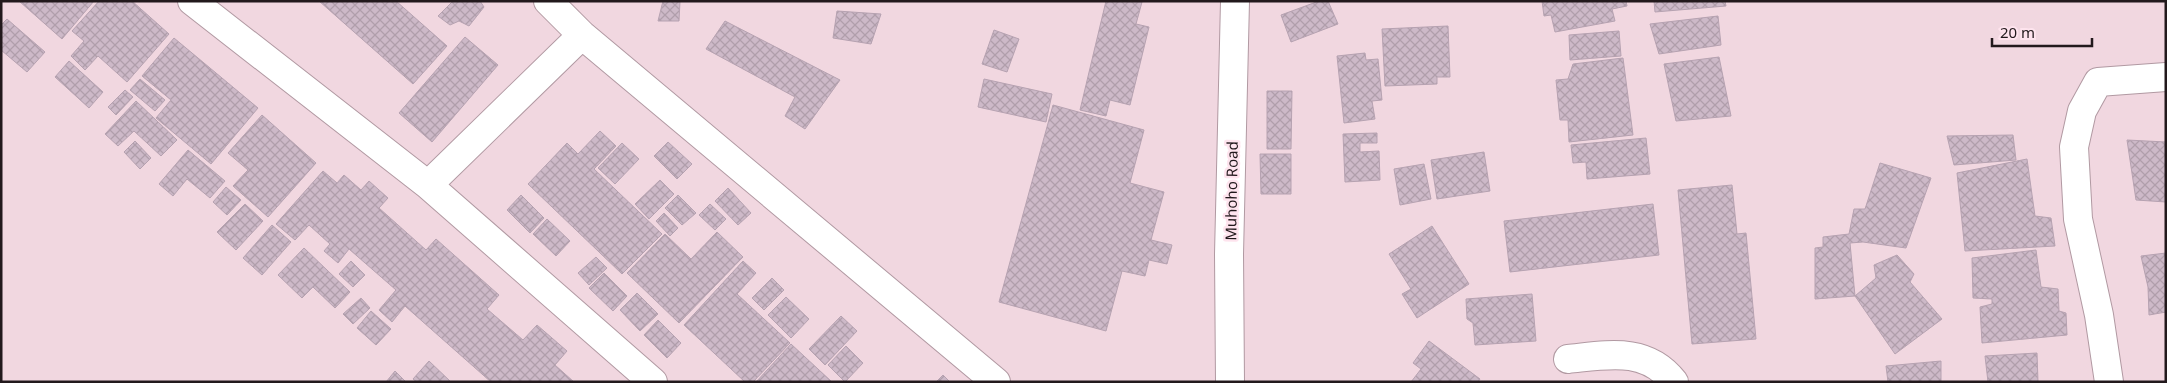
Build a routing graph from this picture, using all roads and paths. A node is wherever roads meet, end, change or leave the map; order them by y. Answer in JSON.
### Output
{"nodes":[{"id":1,"x":192,"y":1,"type":"edge"},
{"id":2,"x":548,"y":1,"type":"edge"},
{"id":3,"x":1235,"y":1,"type":"edge"},
{"id":4,"x":582,"y":35,"type":"junction"},
{"id":5,"x":2166,"y":77,"type":"edge"},
{"id":6,"x":428,"y":185,"type":"junction"},
{"id":7,"x":1568,"y":359,"type":"dead end"},
{"id":8,"x":653,"y":382,"type":"edge"},
{"id":9,"x":996,"y":382,"type":"edge"},
{"id":10,"x":1230,"y":382,"type":"edge"},
{"id":11,"x":1674,"y":382,"type":"edge"},
{"id":12,"x":2109,"y":382,"type":"edge"}],
"edges":[{"from":1,"to":6,"type":"street"},
{"from":2,"to":4,"type":"street"},
{"from":3,"to":10,"type":"street","name":"Muhoho Road"},
{"from":4,"to":6,"type":"street"},
{"from":4,"to":9,"type":"street"},
{"from":5,"to":12,"type":"street"},
{"from":6,"to":8,"type":"street"},
{"from":7,"to":11,"type":"street"}]}
